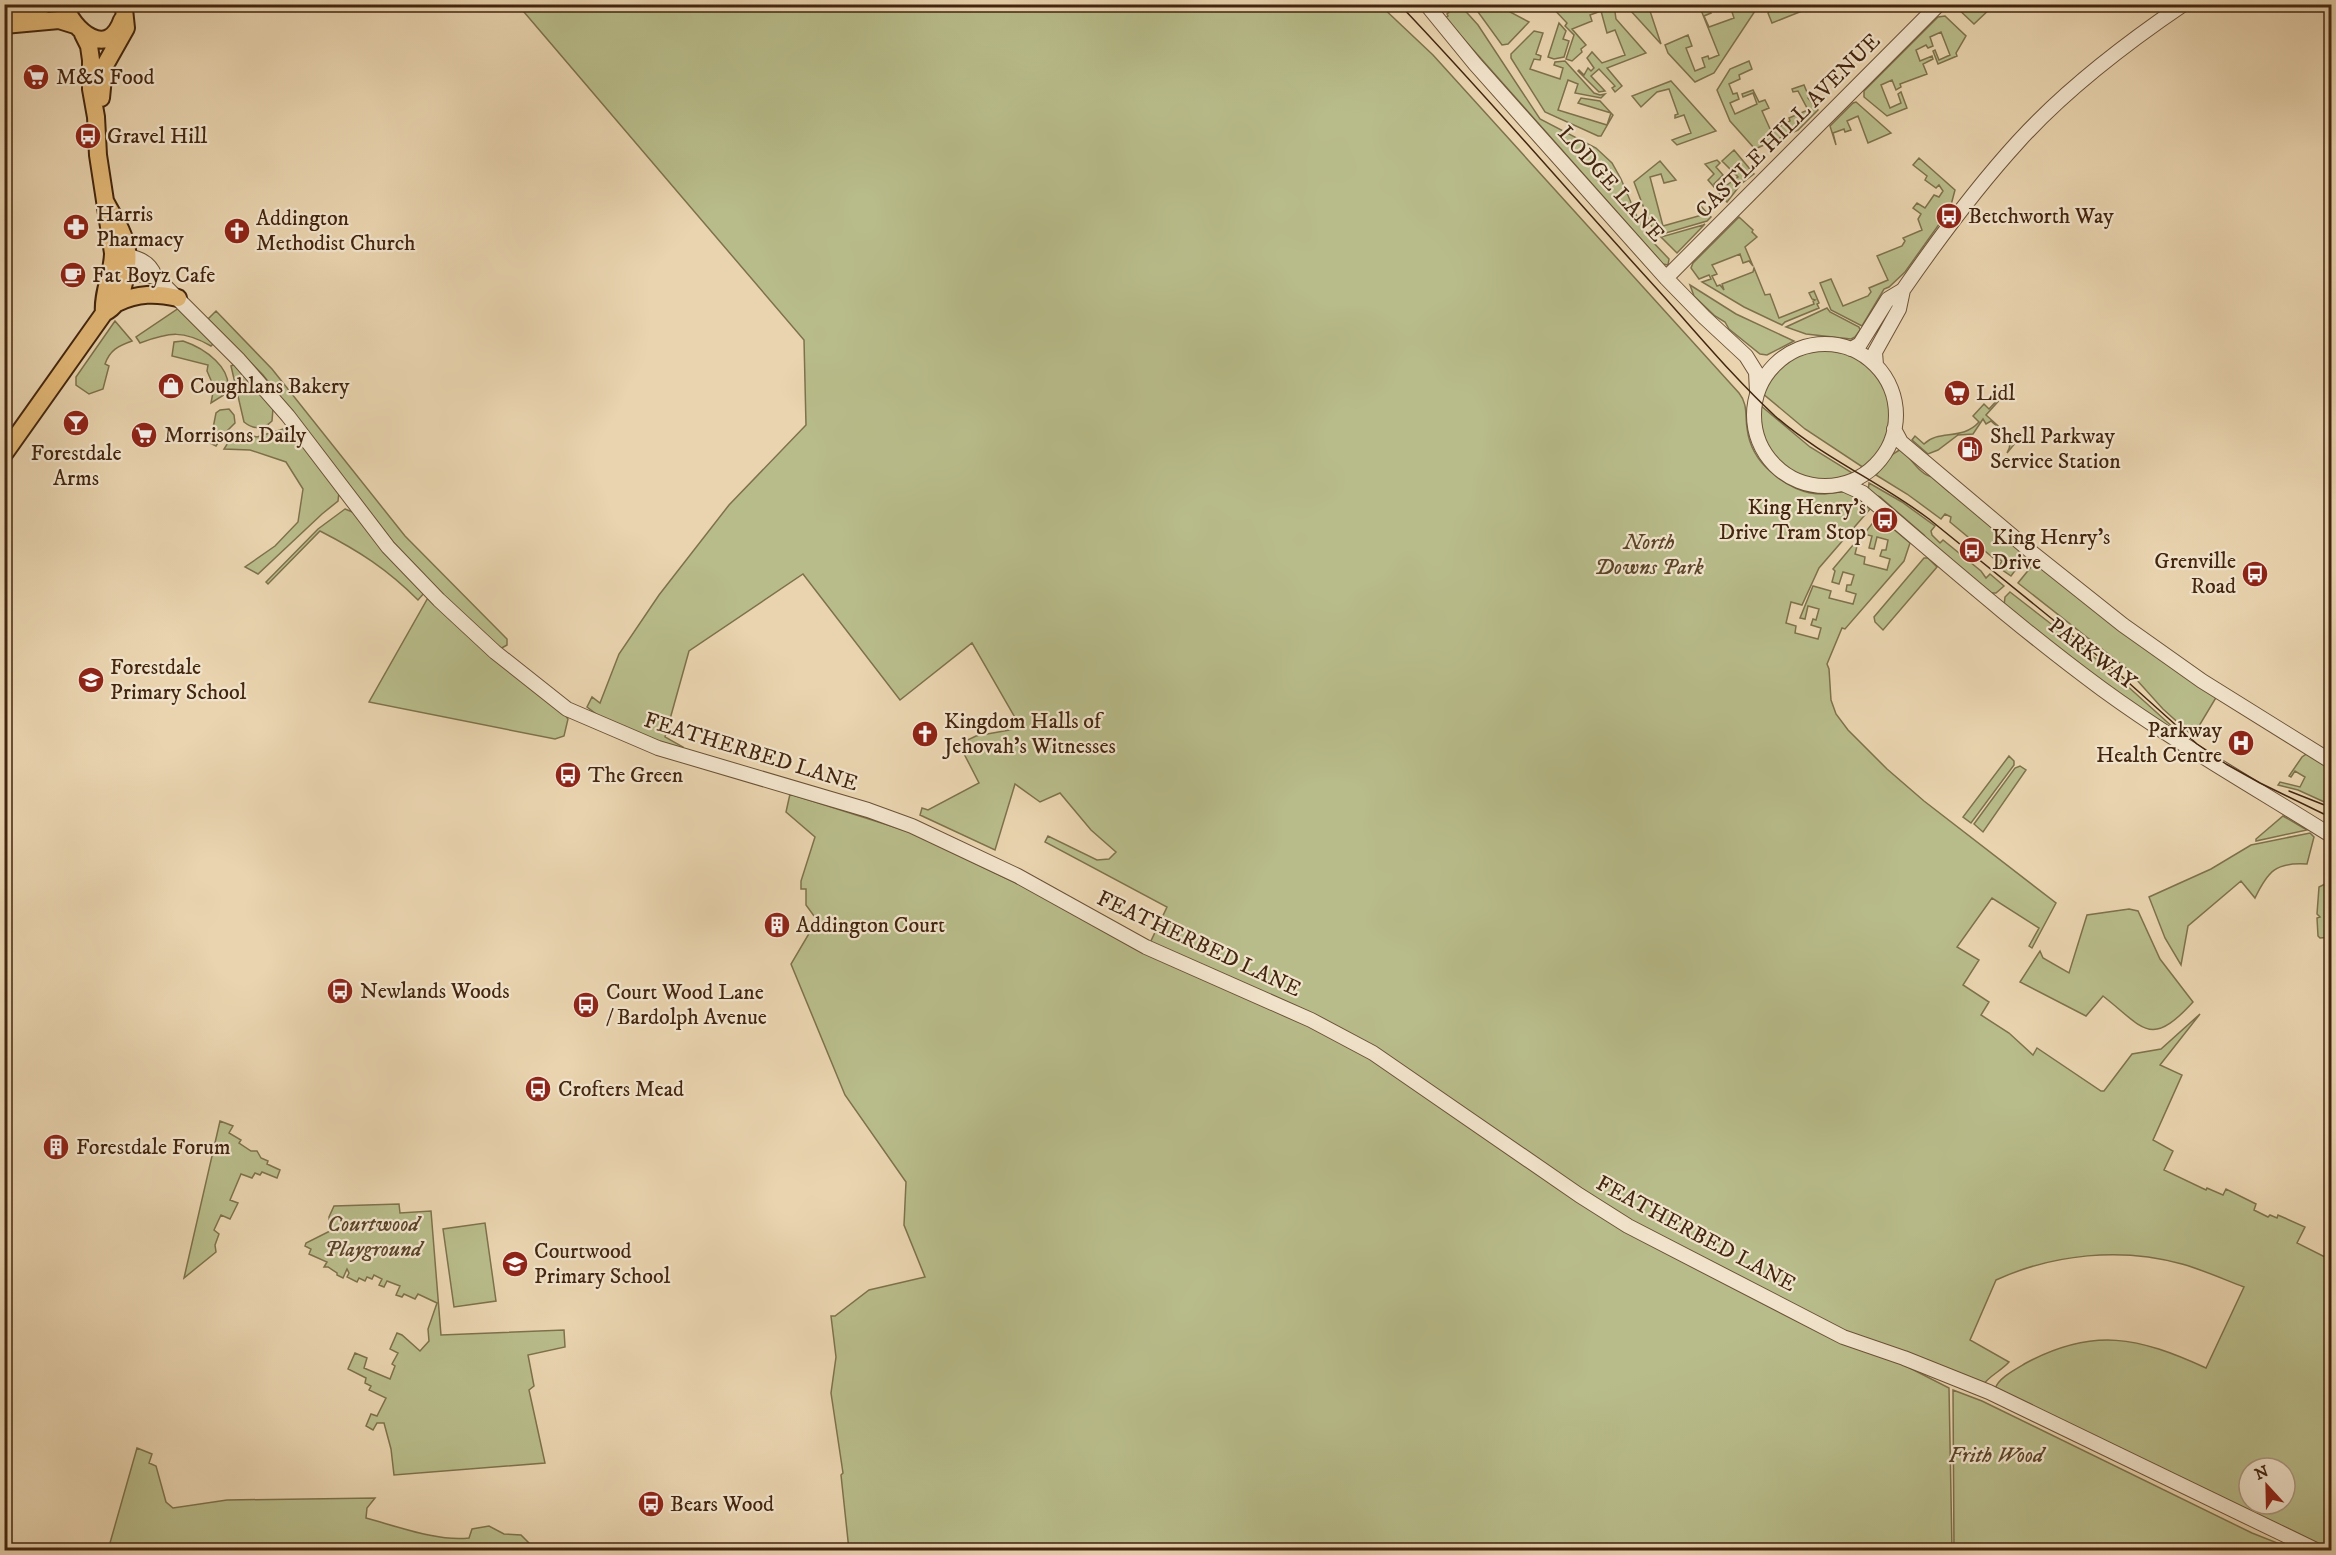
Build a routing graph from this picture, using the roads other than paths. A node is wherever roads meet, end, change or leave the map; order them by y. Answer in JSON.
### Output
{"nodes":[{"id":1,"x":47,"y":4,"type":"edge"},
{"id":2,"x":64,"y":4,"type":"edge"},
{"id":3,"x":1426,"y":4,"type":"edge"},
{"id":4,"x":1940,"y":4,"type":"edge"},
{"id":5,"x":2184,"y":4,"type":"edge"},
{"id":6,"x":123,"y":7,"type":"edge"},
{"id":7,"x":4,"y":12,"type":"edge"},
{"id":8,"x":4,"y":25,"type":"edge"},
{"id":9,"x":79,"y":29,"type":"junction"},
{"id":10,"x":96,"y":117,"type":"junction"},
{"id":11,"x":121,"y":261,"type":"junction"},
{"id":12,"x":1666,"y":278,"type":"junction"},
{"id":13,"x":1903,"y":290,"type":"junction"},
{"id":14,"x":178,"y":298,"type":"junction"},
{"id":15,"x":111,"y":308,"type":"junction"},
{"id":16,"x":1739,"y":348,"type":"junction"},
{"id":17,"x":1851,"y":349,"type":"junction"},
{"id":18,"x":1777,"y":362,"type":"junction"},
{"id":19,"x":1876,"y":366,"type":"junction"},
{"id":20,"x":1757,"y":392,"type":"junction"},
{"id":21,"x":1894,"y":429,"type":"junction"},
{"id":22,"x":4,"y":454,"type":"edge"},
{"id":23,"x":1843,"y":483,"type":"junction"},
{"id":24,"x":2331,"y":762,"type":"edge"},
{"id":25,"x":2331,"y":836,"type":"edge"},
{"id":26,"x":2316,"y":1551,"type":"edge"}],
"edges":[{"from":1,"to":7,"type":"main road"},
{"from":2,"to":9,"type":"main road"},
{"from":3,"to":12,"type":"street","name":"LODGE LANE"},
{"from":4,"to":12,"type":"street","name":"CASTLE HILL AVENUE"},
{"from":5,"to":13,"type":"street"},
{"from":6,"to":9,"type":"main road"},
{"from":6,"to":10,"type":"main road"},
{"from":8,"to":9,"type":"main road"},
{"from":9,"to":10,"type":"main road"},
{"from":10,"to":11,"type":"main road"},
{"from":11,"to":14,"type":"street","name":"FEATHERBED LANE"},
{"from":11,"to":15,"type":"main road"},
{"from":12,"to":16,"type":"street","name":"LODGE LANE"},
{"from":13,"to":17,"type":"street"},
{"from":13,"to":19,"type":"street"},
{"from":14,"to":15,"type":"main road"},
{"from":14,"to":26,"type":"street","name":"FEATHERBED LANE"},
{"from":15,"to":22,"type":"main road"},
{"from":16,"to":18,"type":"street"},
{"from":16,"to":20,"type":"street","name":"LODGE LANE"},
{"from":17,"to":18,"type":"street"},
{"from":17,"to":19,"type":"street"},
{"from":18,"to":20,"type":"street"},
{"from":19,"to":21,"type":"street"},
{"from":20,"to":23,"type":"street"},
{"from":21,"to":23,"type":"street"},
{"from":21,"to":24,"type":"street","name":"PARKWAY"},
{"from":23,"to":25,"type":"street","name":"PARKWAY"}]}
